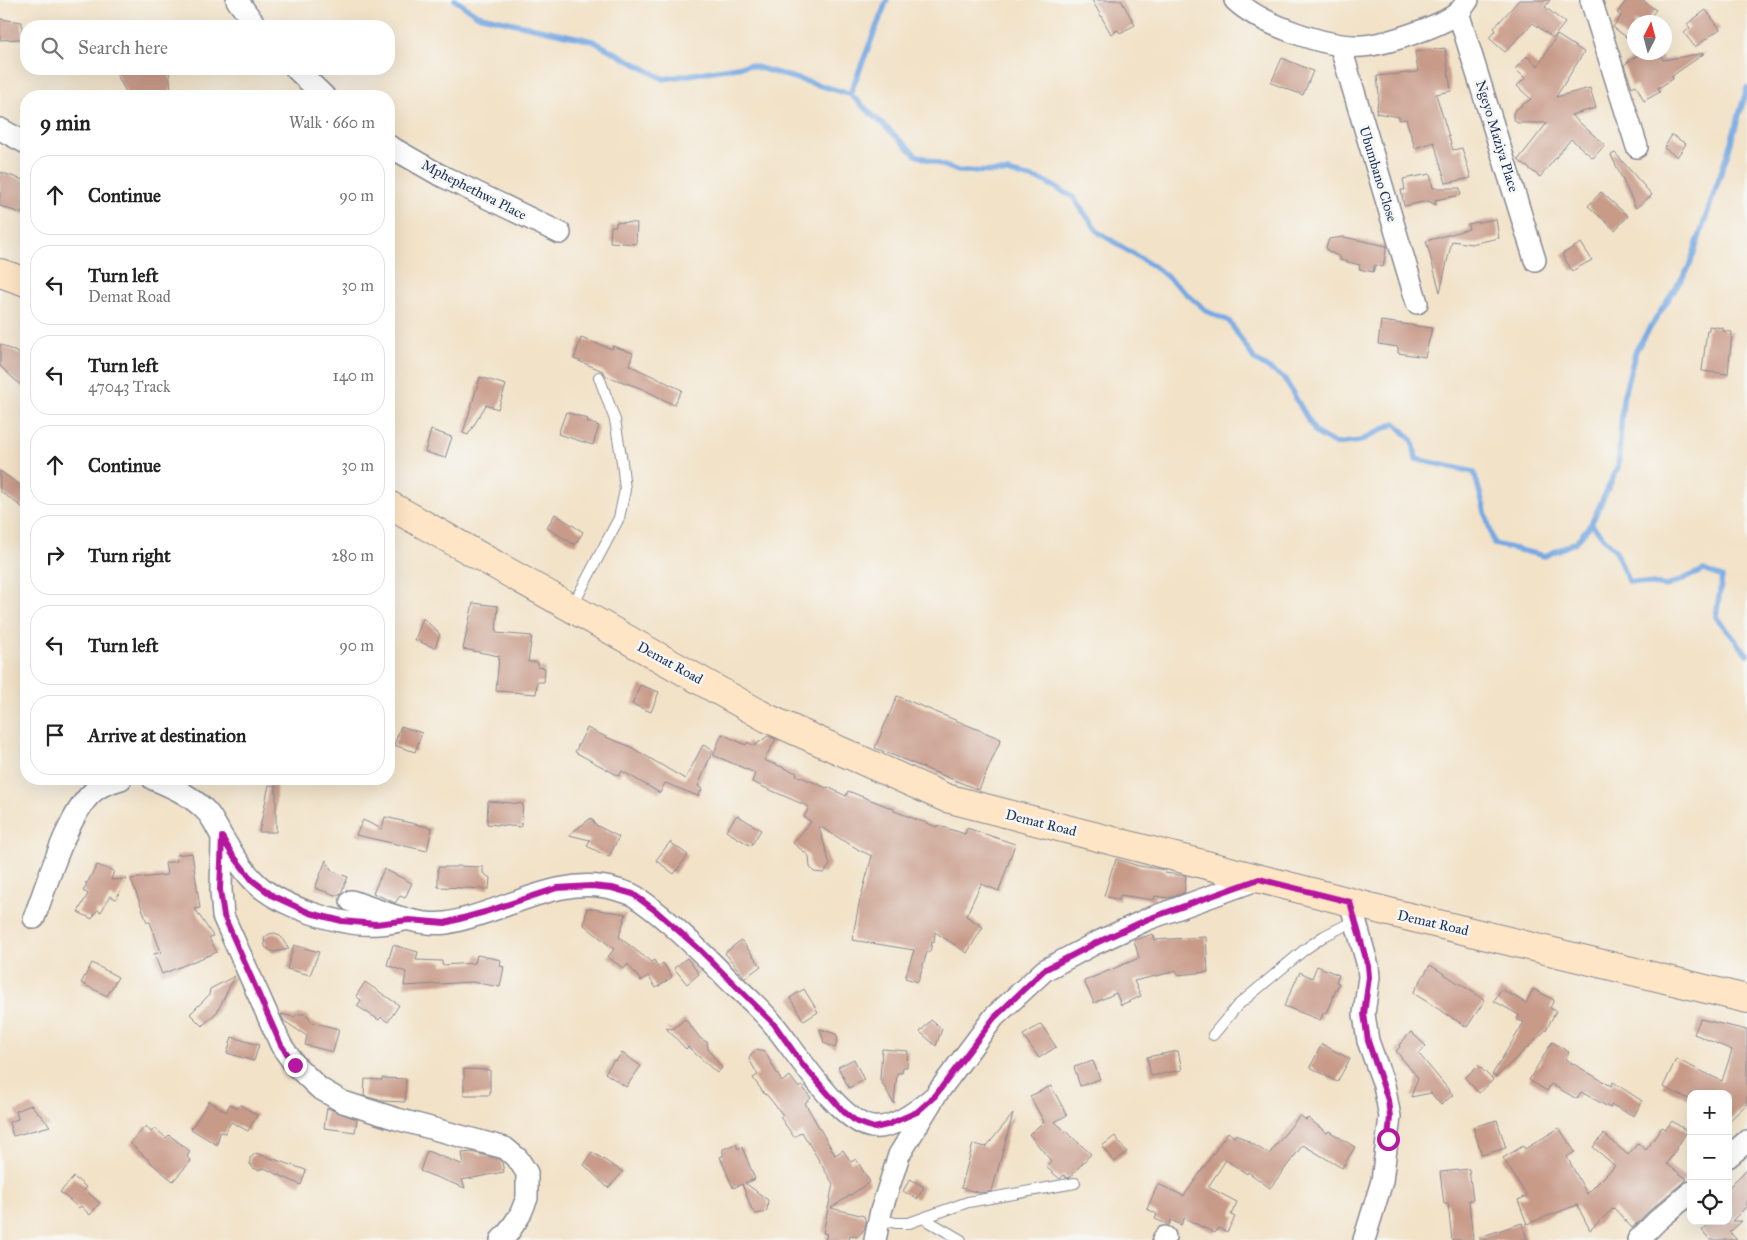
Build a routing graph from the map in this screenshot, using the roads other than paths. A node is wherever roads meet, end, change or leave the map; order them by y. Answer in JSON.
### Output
{"nodes":[{"id":1,"x":237,"y":0,"type":"edge"},
{"id":2,"x":1235,"y":0,"type":"edge"},
{"id":3,"x":1591,"y":0,"type":"edge"},
{"id":4,"x":1463,"y":6,"type":"edge"},
{"id":5,"x":252,"y":20,"type":"edge"},
{"id":6,"x":1340,"y":45,"type":"junction"},
{"id":7,"x":302,"y":75,"type":"edge"},
{"id":8,"x":318,"y":90,"type":"edge"},
{"id":9,"x":0,"y":129,"type":"edge"},
{"id":10,"x":20,"y":140,"type":"edge"},
{"id":11,"x":1637,"y":147,"type":"dead end"},
{"id":12,"x":395,"y":149,"type":"edge"},
{"id":13,"x":560,"y":233,"type":"dead end"},
{"id":14,"x":1535,"y":260,"type":"dead end"},
{"id":15,"x":0,"y":273,"type":"edge"},
{"id":16,"x":20,"y":280,"type":"edge"},
{"id":17,"x":1417,"y":303,"type":"dead end"},
{"id":18,"x":599,"y":377,"type":"dead end"},
{"id":19,"x":395,"y":508,"type":"edge"},
{"id":20,"x":572,"y":608,"type":"junction"},
{"id":21,"x":105,"y":785,"type":"edge"},
{"id":22,"x":168,"y":785,"type":"edge"},
{"id":23,"x":222,"y":837,"type":"junction"},
{"id":24,"x":1259,"y":879,"type":"junction"},
{"id":25,"x":351,"y":901,"type":"dead end"},
{"id":26,"x":1353,"y":911,"type":"junction"},
{"id":27,"x":34,"y":918,"type":"dead end"},
{"id":28,"x":409,"y":920,"type":"junction"},
{"id":29,"x":1747,"y":999,"type":"edge"},
{"id":30,"x":1213,"y":1035,"type":"dead end"},
{"id":31,"x":935,"y":1096,"type":"junction"},
{"id":32,"x":1747,"y":1141,"type":"edge"},
{"id":33,"x":1732,"y":1154,"type":"edge"},
{"id":34,"x":1075,"y":1183,"type":"dead end"},
{"id":35,"x":1687,"y":1195,"type":"edge"},
{"id":36,"x":922,"y":1218,"type":"junction"},
{"id":37,"x":879,"y":1219,"type":"junction"},
{"id":38,"x":501,"y":1240,"type":"edge"},
{"id":39,"x":875,"y":1240,"type":"edge"},
{"id":40,"x":961,"y":1240,"type":"edge"},
{"id":41,"x":1364,"y":1240,"type":"edge"},
{"id":42,"x":1638,"y":1240,"type":"edge"}],
"edges":[{"from":1,"to":5,"type":"street"},
{"from":2,"to":6,"type":"street"},
{"from":3,"to":11,"type":"street"},
{"from":4,"to":6,"type":"street"},
{"from":4,"to":14,"type":"street","name":"Ngeyo Maziya Place"},
{"from":6,"to":17,"type":"street","name":"Ubumbano Close"},
{"from":7,"to":8,"type":"street"},
{"from":9,"to":10,"type":"street"},
{"from":12,"to":13,"type":"street","name":"Mphephethwa Place"},
{"from":15,"to":16,"type":"street"},
{"from":18,"to":20,"type":"lane"},
{"from":19,"to":20,"type":"street","name":"Demat Road"},
{"from":20,"to":24,"type":"street","name":"Demat Road"},
{"from":21,"to":27,"type":"street"},
{"from":22,"to":23,"type":"street"},
{"from":23,"to":28,"type":"street"},
{"from":23,"to":38,"type":"street"},
{"from":24,"to":26,"type":"street","name":"Demat Road"},
{"from":24,"to":31,"type":"street"},
{"from":25,"to":28,"type":"street"},
{"from":26,"to":29,"type":"street","name":"Demat Road"},
{"from":26,"to":30,"type":"lane"},
{"from":26,"to":41,"type":"street"},
{"from":28,"to":31,"type":"street"},
{"from":31,"to":37,"type":"street"},
{"from":32,"to":33,"type":"street"},
{"from":34,"to":36,"type":"lane"},
{"from":35,"to":42,"type":"street"},
{"from":36,"to":37,"type":"lane"},
{"from":36,"to":40,"type":"lane"},
{"from":37,"to":39,"type":"street"}]}
